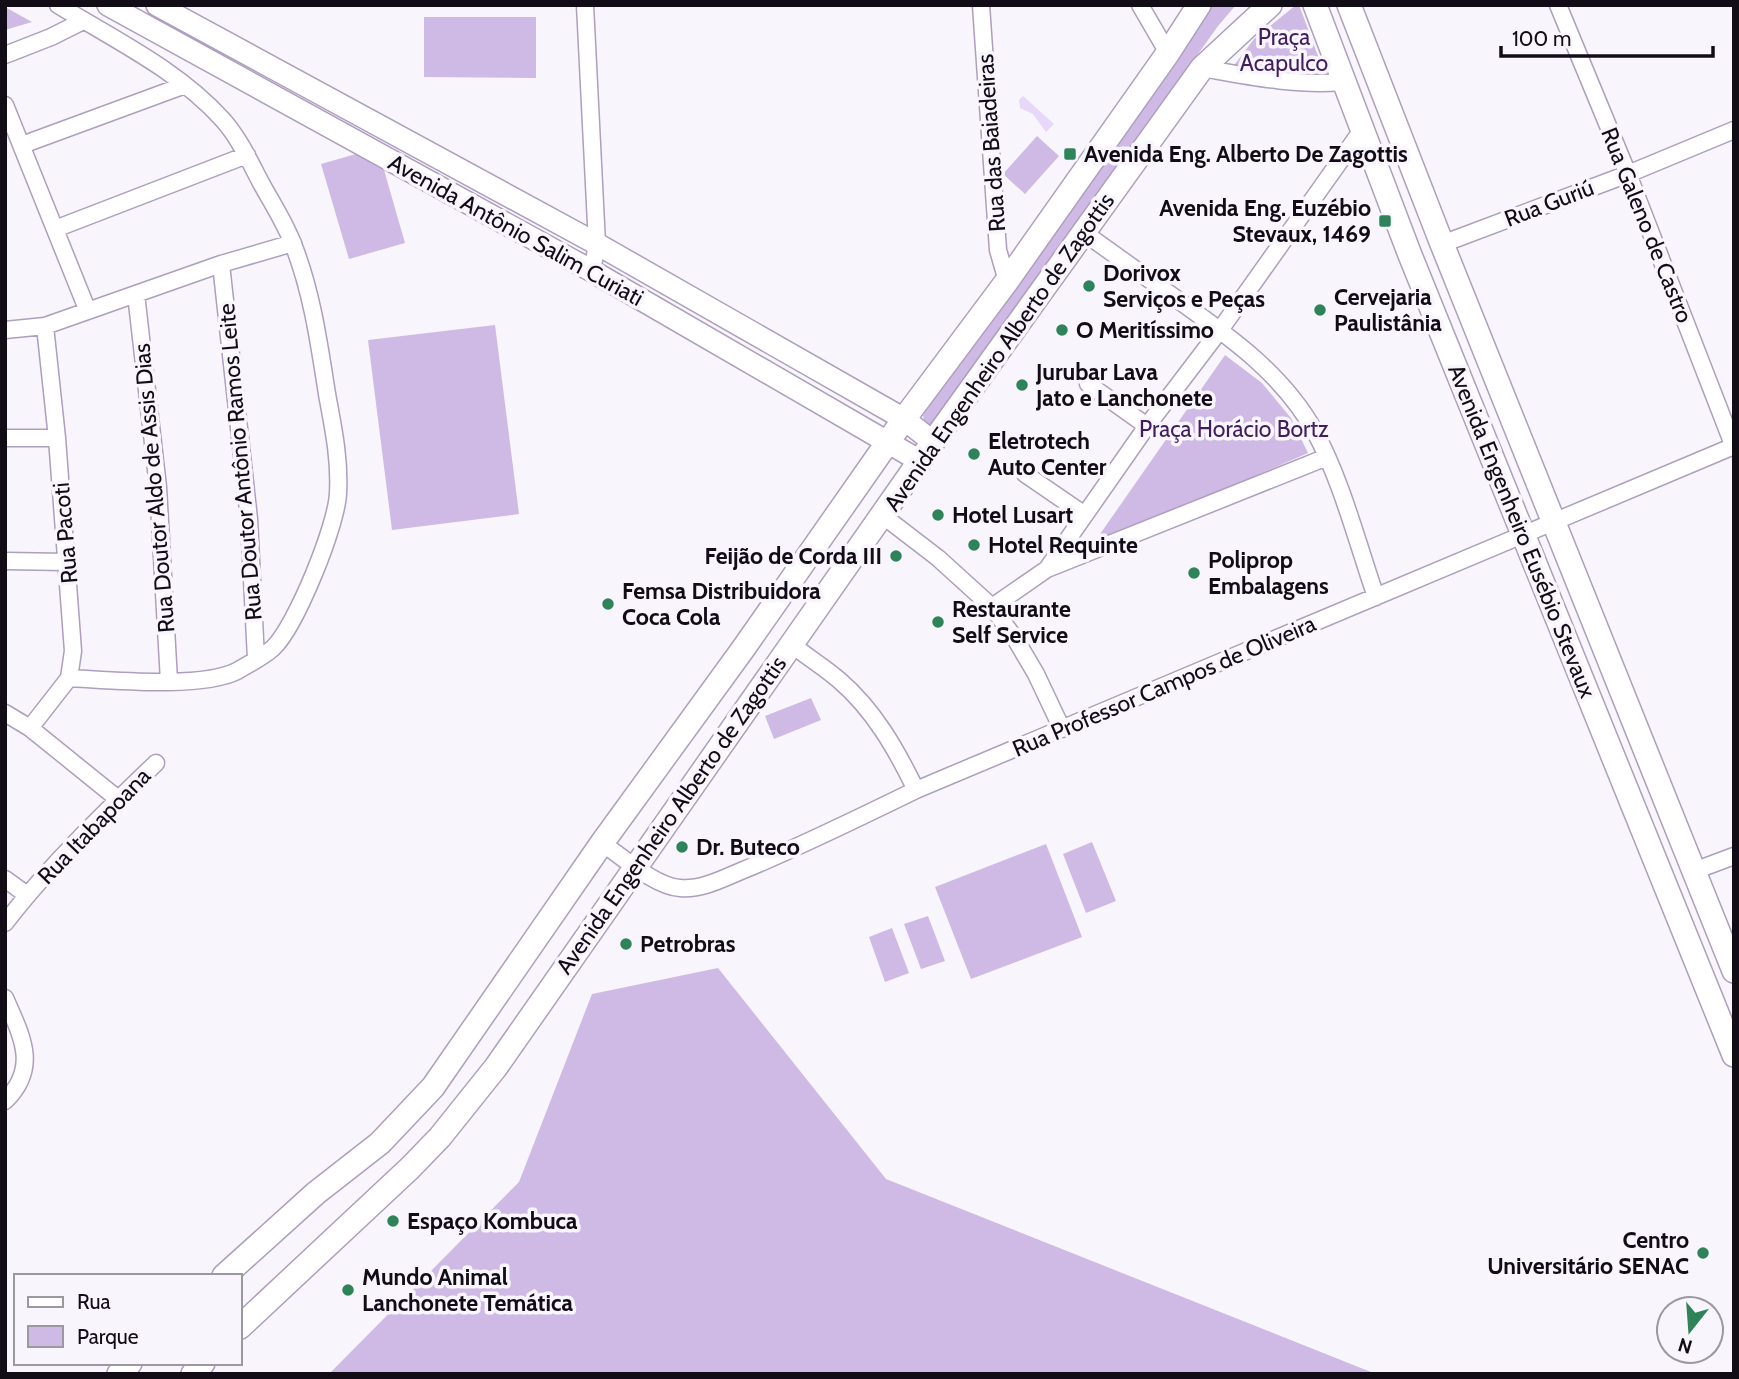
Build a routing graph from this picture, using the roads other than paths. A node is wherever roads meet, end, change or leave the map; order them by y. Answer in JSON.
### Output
{"nodes":[{"id":1,"x":58,"y":5,"type":"edge"},
{"id":2,"x":108,"y":5,"type":"edge"},
{"id":3,"x":157,"y":5,"type":"edge"},
{"id":4,"x":585,"y":5,"type":"edge"},
{"id":5,"x":981,"y":5,"type":"edge"},
{"id":6,"x":1140,"y":5,"type":"edge"},
{"id":7,"x":1199,"y":5,"type":"edge"},
{"id":8,"x":1270,"y":5,"type":"edge"},
{"id":9,"x":1315,"y":5,"type":"edge"},
{"id":10,"x":1349,"y":5,"type":"edge"},
{"id":11,"x":1558,"y":5,"type":"edge"},
{"id":12,"x":83,"y":20,"type":"junction"},
{"id":13,"x":1168,"y":52,"type":"junction"},
{"id":14,"x":5,"y":55,"type":"edge"},
{"id":15,"x":1202,"y":68,"type":"junction"},
{"id":16,"x":1342,"y":82,"type":"junction"},
{"id":17,"x":185,"y":85,"type":"junction"},
{"id":18,"x":5,"y":105,"type":"edge"},
{"id":19,"x":1362,"y":130,"type":"junction"},
{"id":20,"x":1734,"y":130,"type":"edge"},
{"id":21,"x":22,"y":145,"type":"junction"},
{"id":22,"x":247,"y":155,"type":"junction"},
{"id":23,"x":1628,"y":174,"type":"junction"},
{"id":24,"x":507,"y":195,"type":"junction"},
{"id":25,"x":495,"y":218,"type":"junction"},
{"id":26,"x":55,"y":229,"type":"junction"},
{"id":27,"x":1083,"y":232,"type":"junction"},
{"id":28,"x":1401,"y":232,"type":"junction"},
{"id":29,"x":293,"y":243,"type":"junction"},
{"id":30,"x":597,"y":244,"type":"junction"},
{"id":31,"x":1441,"y":244,"type":"junction"},
{"id":32,"x":221,"y":264,"type":"junction"},
{"id":33,"x":592,"y":271,"type":"junction"},
{"id":34,"x":1007,"y":281,"type":"junction"},
{"id":35,"x":665,"y":283,"type":"junction"},
{"id":36,"x":136,"y":294,"type":"junction"},
{"id":37,"x":654,"y":307,"type":"junction"},
{"id":38,"x":87,"y":309,"type":"junction"},
{"id":39,"x":45,"y":326,"type":"junction"},
{"id":40,"x":5,"y":330,"type":"edge"},
{"id":41,"x":1220,"y":330,"type":"junction"},
{"id":42,"x":1087,"y":384,"type":"dead end"},
{"id":43,"x":852,"y":390,"type":"junction"},
{"id":44,"x":834,"y":410,"type":"junction"},
{"id":45,"x":904,"y":419,"type":"junction"},
{"id":46,"x":1147,"y":426,"type":"junction"},
{"id":47,"x":5,"y":438,"type":"edge"},
{"id":48,"x":57,"y":439,"type":"junction"},
{"id":49,"x":888,"y":441,"type":"junction"},
{"id":50,"x":1734,"y":447,"type":"edge"},
{"id":51,"x":927,"y":452,"type":"junction"},
{"id":52,"x":1327,"y":457,"type":"junction"},
{"id":53,"x":1025,"y":474,"type":"dead end"},
{"id":54,"x":1085,"y":514,"type":"junction"},
{"id":55,"x":882,"y":515,"type":"junction"},
{"id":56,"x":1555,"y":522,"type":"junction"},
{"id":57,"x":1523,"y":535,"type":"junction"},
{"id":58,"x":5,"y":561,"type":"edge"},
{"id":59,"x":67,"y":562,"type":"junction"},
{"id":60,"x":1047,"y":569,"type":"junction"},
{"id":61,"x":1376,"y":597,"type":"junction"},
{"id":62,"x":992,"y":607,"type":"junction"},
{"id":63,"x":1562,"y":631,"type":"junction"},
{"id":64,"x":791,"y":645,"type":"junction"},
{"id":65,"x":1608,"y":654,"type":"junction"},
{"id":66,"x":256,"y":659,"type":"junction"},
{"id":67,"x":69,"y":678,"type":"junction"},
{"id":68,"x":169,"y":681,"type":"junction"},
{"id":69,"x":5,"y":713,"type":"edge"},
{"id":70,"x":30,"y":728,"type":"junction"},
{"id":71,"x":1062,"y":729,"type":"junction"},
{"id":72,"x":156,"y":763,"type":"dead end"},
{"id":73,"x":916,"y":790,"type":"junction"},
{"id":74,"x":118,"y":799,"type":"junction"},
{"id":75,"x":602,"y":843,"type":"junction"},
{"id":76,"x":1734,"y":856,"type":"edge"},
{"id":77,"x":635,"y":866,"type":"junction"},
{"id":78,"x":1694,"y":872,"type":"junction"},
{"id":79,"x":5,"y":879,"type":"edge"},
{"id":80,"x":27,"y":895,"type":"junction"},
{"id":81,"x":5,"y":923,"type":"edge"},
{"id":82,"x":1734,"y":971,"type":"edge"},
{"id":83,"x":5,"y":998,"type":"edge"},
{"id":84,"x":1734,"y":1055,"type":"edge"},
{"id":85,"x":5,"y":1101,"type":"edge"},
{"id":86,"x":226,"y":1274,"type":"edge"},
{"id":87,"x":242,"y":1325,"type":"edge"}],
"edges":[{"from":1,"to":12,"type":"street"},
{"from":2,"to":25,"type":"street","name":"Avenida Antônio Salim Curiati"},
{"from":3,"to":24,"type":"street","name":"Avenida Antônio Salim Curiati"},
{"from":4,"to":30,"type":"street"},
{"from":5,"to":34,"type":"street","name":"Rua das Baiadeiras"},
{"from":6,"to":13,"type":"street"},
{"from":7,"to":13,"type":"main road","name":"Avenida Engenheiro Alberto de Zagottis"},
{"from":8,"to":15,"type":"main road","name":"Avenida Engenheiro Alberto de Zagottis"},
{"from":9,"to":16,"type":"main road","name":"Avenida Engenheiro Eusébio Stevaux"},
{"from":10,"to":31,"type":"main road","name":"Avenida Engenheiro Eusébio Stevaux"},
{"from":11,"to":23,"type":"street","name":"Rua Galeno de Castro"},
{"from":12,"to":14,"type":"street"},
{"from":12,"to":17,"type":"street"},
{"from":13,"to":34,"type":"main road","name":"Avenida Engenheiro Alberto de Zagottis"},
{"from":15,"to":16,"type":"street"},
{"from":15,"to":27,"type":"main road","name":"Avenida Engenheiro Alberto de Zagottis"},
{"from":16,"to":19,"type":"main road","name":"Avenida Engenheiro Eusébio Stevaux"},
{"from":17,"to":21,"type":"street"},
{"from":17,"to":22,"type":"street"},
{"from":18,"to":21,"type":"street"},
{"from":19,"to":28,"type":"main road","name":"Avenida Engenheiro Eusébio Stevaux"},
{"from":19,"to":41,"type":"street"},
{"from":20,"to":23,"type":"street","name":"Rua Guriú"},
{"from":21,"to":26,"type":"street"},
{"from":22,"to":26,"type":"street"},
{"from":22,"to":29,"type":"street"},
{"from":23,"to":31,"type":"street","name":"Rua Guriú"},
{"from":23,"to":50,"type":"street","name":"Rua Galeno de Castro"},
{"from":24,"to":25,"type":"street"},
{"from":24,"to":30,"type":"street","name":"Avenida Antônio Salim Curiati"},
{"from":25,"to":33,"type":"street","name":"Avenida Antônio Salim Curiati"},
{"from":26,"to":38,"type":"street"},
{"from":27,"to":41,"type":"street"},
{"from":27,"to":51,"type":"main road","name":"Avenida Engenheiro Alberto de Zagottis"},
{"from":28,"to":31,"type":"main road"},
{"from":28,"to":57,"type":"main road","name":"Avenida Engenheiro Eusébio Stevaux"},
{"from":29,"to":32,"type":"street"},
{"from":29,"to":66,"type":"street"},
{"from":30,"to":33,"type":"street"},
{"from":30,"to":35,"type":"street","name":"Avenida Antônio Salim Curiati"},
{"from":31,"to":56,"type":"main road","name":"Avenida Engenheiro Eusébio Stevaux"},
{"from":32,"to":36,"type":"street"},
{"from":32,"to":66,"type":"street","name":"Rua Doutor Antônio Ramos Leite"},
{"from":33,"to":37,"type":"street","name":"Avenida Antônio Salim Curiati"},
{"from":34,"to":45,"type":"main road","name":"Avenida Engenheiro Alberto de Zagottis"},
{"from":35,"to":37,"type":"street"},
{"from":35,"to":43,"type":"street","name":"Avenida Antônio Salim Curiati"},
{"from":36,"to":38,"type":"street"},
{"from":36,"to":68,"type":"street","name":"Rua Doutor Aldo de Assis Dias"},
{"from":37,"to":44,"type":"street","name":"Avenida Antônio Salim Curiati"},
{"from":38,"to":39,"type":"street"},
{"from":39,"to":40,"type":"street"},
{"from":39,"to":48,"type":"street","name":"Rua Pacoti"},
{"from":41,"to":46,"type":"street"},
{"from":41,"to":52,"type":"street"},
{"from":42,"to":46,"type":"street"},
{"from":43,"to":44,"type":"street"},
{"from":43,"to":45,"type":"street","name":"Avenida Antônio Salim Curiati"},
{"from":44,"to":49,"type":"street","name":"Avenida Antônio Salim Curiati"},
{"from":45,"to":49,"type":"main road","name":"Avenida Engenheiro Alberto de Zagottis"},
{"from":45,"to":51,"type":"street","name":"Avenida Antônio Salim Curiati"},
{"from":46,"to":54,"type":"street"},
{"from":47,"to":48,"type":"street"},
{"from":48,"to":59,"type":"street","name":"Rua Pacoti"},
{"from":49,"to":51,"type":"street","name":"Avenida Antônio Salim Curiati"},
{"from":49,"to":75,"type":"main road","name":"Avenida Engenheiro Alberto de Zagottis"},
{"from":50,"to":56,"type":"street","name":"Rua Professor Campos de Oliveira"},
{"from":51,"to":55,"type":"main road","name":"Avenida Engenheiro Alberto de Zagottis"},
{"from":52,"to":60,"type":"street"},
{"from":52,"to":61,"type":"street"},
{"from":53,"to":54,"type":"street"},
{"from":54,"to":60,"type":"street"},
{"from":55,"to":62,"type":"street"},
{"from":55,"to":64,"type":"main road","name":"Avenida Engenheiro Alberto de Zagottis"},
{"from":56,"to":57,"type":"street","name":"Rua Professor Campos de Oliveira"},
{"from":56,"to":65,"type":"main road","name":"Avenida Engenheiro Eusébio Stevaux"},
{"from":57,"to":61,"type":"street","name":"Rua Professor Campos de Oliveira"},
{"from":57,"to":63,"type":"main road","name":"Avenida Engenheiro Eusébio Stevaux"},
{"from":58,"to":59,"type":"street"},
{"from":59,"to":67,"type":"street","name":"Rua Pacoti"},
{"from":60,"to":62,"type":"street"},
{"from":61,"to":71,"type":"street","name":"Rua Professor Campos de Oliveira"},
{"from":62,"to":71,"type":"street"},
{"from":63,"to":65,"type":"main road"},
{"from":63,"to":84,"type":"main road","name":"Avenida Engenheiro Eusébio Stevaux"},
{"from":64,"to":73,"type":"street"},
{"from":64,"to":77,"type":"main road","name":"Avenida Engenheiro Alberto de Zagottis"},
{"from":65,"to":78,"type":"main road","name":"Avenida Engenheiro Eusébio Stevaux"},
{"from":66,"to":68,"type":"street"},
{"from":67,"to":68,"type":"street"},
{"from":67,"to":70,"type":"street"},
{"from":69,"to":70,"type":"street"},
{"from":70,"to":74,"type":"street"},
{"from":71,"to":73,"type":"street","name":"Rua Professor Campos de Oliveira"},
{"from":72,"to":74,"type":"street","name":"Rua Itabapoana"},
{"from":73,"to":77,"type":"street","name":"Rua Professor Campos de Oliveira"},
{"from":74,"to":80,"type":"street","name":"Rua Itabapoana"},
{"from":75,"to":77,"type":"street","name":"Rua Professor Campos de Oliveira"},
{"from":75,"to":86,"type":"main road","name":"Avenida Engenheiro Alberto de Zagottis"},
{"from":76,"to":78,"type":"street"},
{"from":77,"to":87,"type":"main road","name":"Avenida Engenheiro Alberto de Zagottis"},
{"from":78,"to":82,"type":"main road","name":"Avenida Engenheiro Eusébio Stevaux"},
{"from":79,"to":80,"type":"street"},
{"from":80,"to":81,"type":"street","name":"Rua Itabapoana"},
{"from":83,"to":85,"type":"street"}]}
